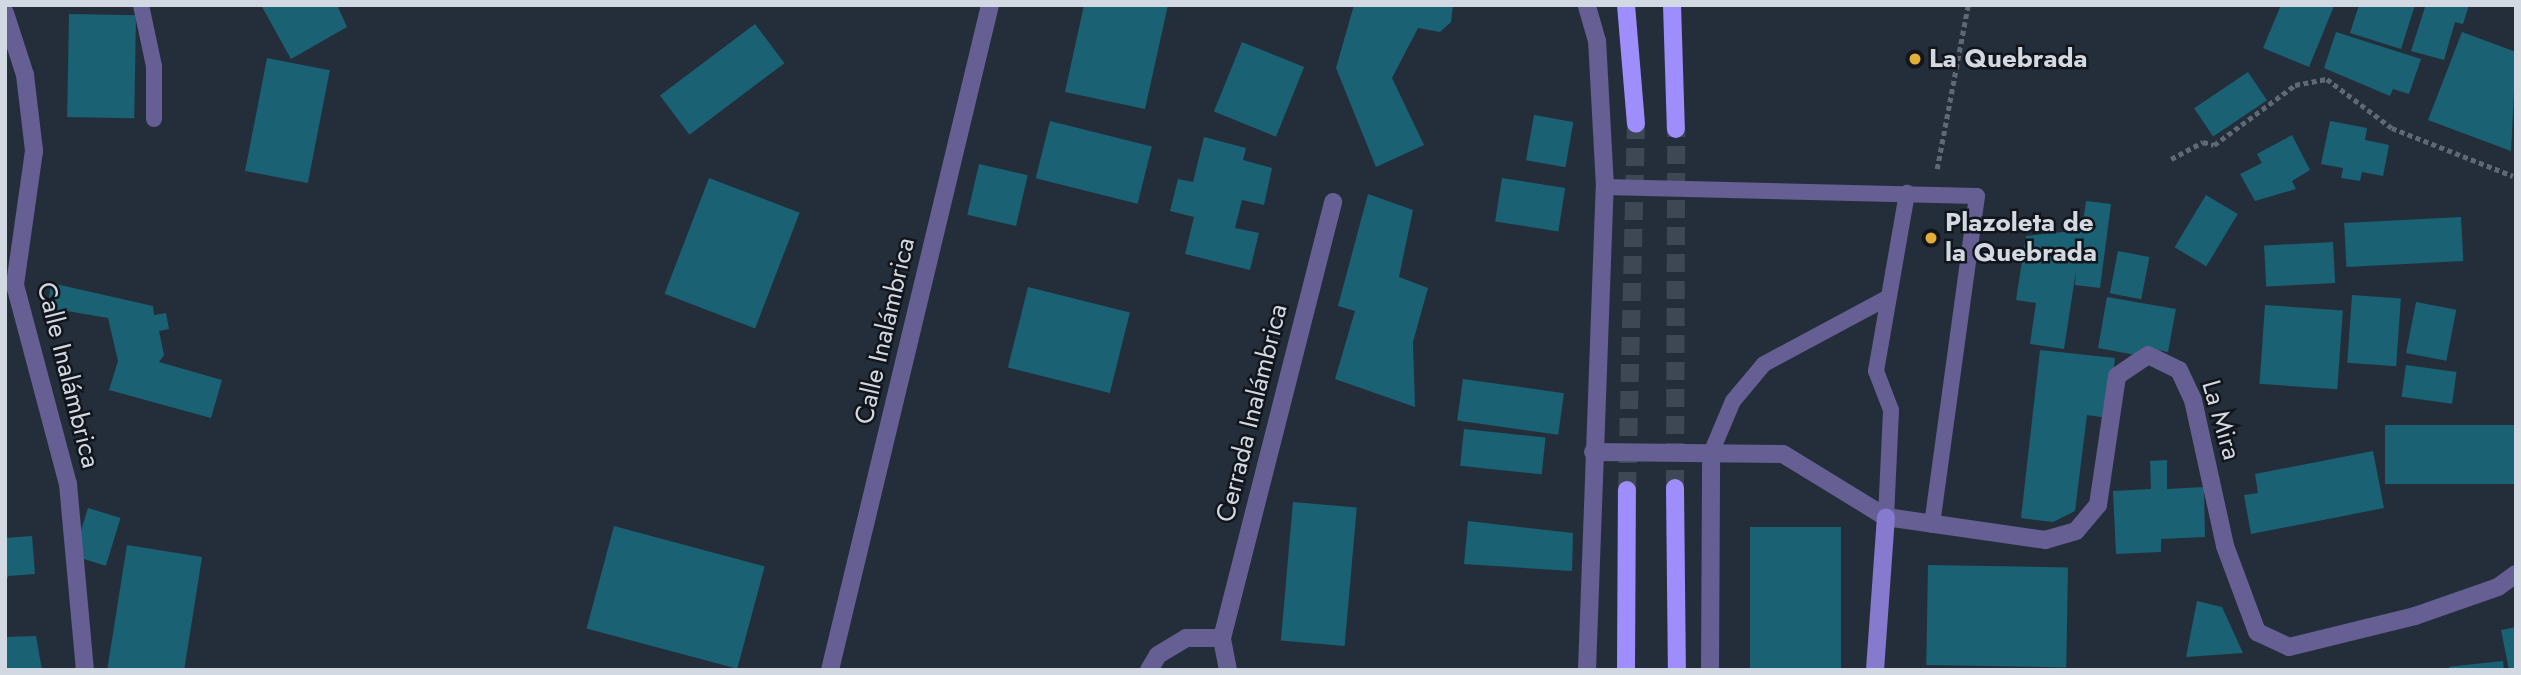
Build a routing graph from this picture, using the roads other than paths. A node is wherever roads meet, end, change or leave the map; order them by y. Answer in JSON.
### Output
{"nodes":[{"id":1,"x":141,"y":5,"type":"edge"},
{"id":2,"x":990,"y":5,"type":"edge"},
{"id":3,"x":1587,"y":5,"type":"edge"},
{"id":4,"x":1626,"y":5,"type":"edge"},
{"id":5,"x":1672,"y":5,"type":"edge"},
{"id":6,"x":5,"y":13,"type":"edge"},
{"id":7,"x":153,"y":120,"type":"dead end"},
{"id":8,"x":1636,"y":124,"type":"tunnel mouth"},
{"id":9,"x":1676,"y":129,"type":"tunnel mouth"},
{"id":10,"x":1605,"y":187,"type":"junction"},
{"id":11,"x":1907,"y":192,"type":"junction"},
{"id":12,"x":1333,"y":201,"type":"dead end"},
{"id":13,"x":1885,"y":299,"type":"junction"},
{"id":14,"x":1593,"y":452,"type":"junction"},
{"id":15,"x":1711,"y":453,"type":"junction"},
{"id":16,"x":1675,"y":488,"type":"tunnel mouth"},
{"id":17,"x":1626,"y":490,"type":"tunnel mouth"},
{"id":18,"x":1886,"y":517,"type":"junction"},
{"id":19,"x":1932,"y":525,"type":"junction"},
{"id":20,"x":2516,"y":575,"type":"edge"},
{"id":21,"x":1222,"y":638,"type":"junction"},
{"id":22,"x":85,"y":670,"type":"edge"},
{"id":23,"x":830,"y":670,"type":"edge"},
{"id":24,"x":1150,"y":670,"type":"edge"},
{"id":25,"x":1228,"y":670,"type":"edge"},
{"id":26,"x":1587,"y":670,"type":"edge"},
{"id":27,"x":1626,"y":670,"type":"edge"},
{"id":28,"x":1677,"y":670,"type":"edge"},
{"id":29,"x":1710,"y":670,"type":"edge"},
{"id":30,"x":1874,"y":670,"type":"edge"}],
"edges":[{"from":1,"to":7,"type":"lane"},
{"from":2,"to":23,"type":"street","name":"Calle Inalámbrica"},
{"from":3,"to":10,"type":"street"},
{"from":4,"to":8,"type":"main road"},
{"from":5,"to":9,"type":"main road"},
{"from":6,"to":22,"type":"street","name":"Calle Inalámbrica"},
{"from":10,"to":11,"type":"lane"},
{"from":10,"to":14,"type":"street"},
{"from":11,"to":13,"type":"lane"},
{"from":11,"to":19,"type":"lane"},
{"from":12,"to":21,"type":"street","name":"Cerrada Inalámbrica"},
{"from":13,"to":15,"type":"lane"},
{"from":13,"to":18,"type":"lane"},
{"from":14,"to":15,"type":"street"},
{"from":14,"to":26,"type":"street"},
{"from":15,"to":18,"type":"street"},
{"from":15,"to":29,"type":"street"},
{"from":16,"to":28,"type":"main road"},
{"from":17,"to":27,"type":"main road"},
{"from":18,"to":19,"type":"street","name":"La Mira"},
{"from":18,"to":30,"type":"street"},
{"from":19,"to":20,"type":"street","name":"La Mira"},
{"from":21,"to":24,"type":"street"},
{"from":21,"to":25,"type":"street"}]}
